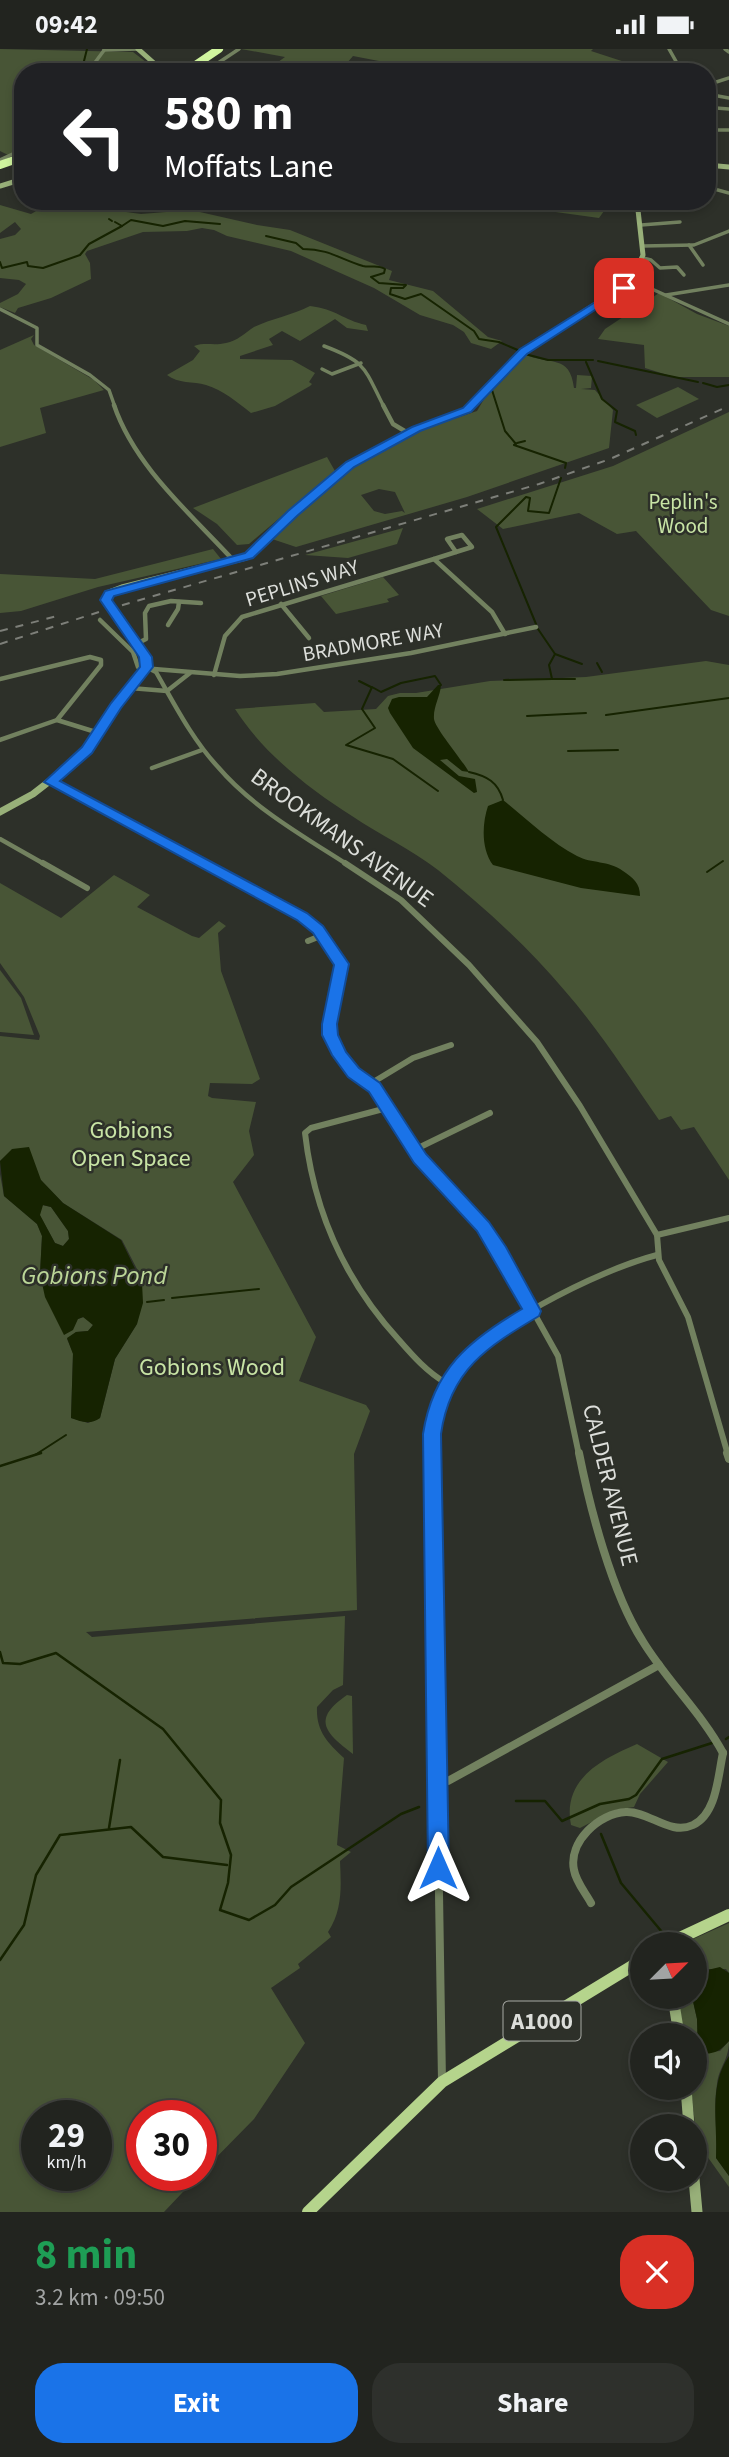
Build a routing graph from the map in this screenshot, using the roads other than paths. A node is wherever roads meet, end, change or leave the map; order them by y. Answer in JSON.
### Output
{"nodes":[{"id":1,"x":138,"y":49,"type":"edge"},
{"id":2,"x":219,"y":49,"type":"edge"},
{"id":3,"x":226,"y":49,"type":"edge"},
{"id":4,"x":239,"y":49,"type":"edge"},
{"id":5,"x":725,"y":49,"type":"edge"},
{"id":6,"x":105,"y":50,"type":"edge"},
{"id":7,"x":729,"y":52,"type":"edge"},
{"id":8,"x":154,"y":63,"type":"edge"},
{"id":9,"x":198,"y":63,"type":"edge"},
{"id":10,"x":205,"y":63,"type":"edge"},
{"id":11,"x":218,"y":63,"type":"edge"},
{"id":12,"x":716,"y":108,"type":"dead end"},
{"id":13,"x":726,"y":108,"type":"edge"},
{"id":14,"x":14,"y":154,"type":"edge"},
{"id":15,"x":0,"y":165,"type":"edge"},
{"id":16,"x":639,"y":210,"type":"edge"},
{"id":17,"x":680,"y":222,"type":"dead end"},
{"id":18,"x":641,"y":225,"type":"junction"},
{"id":19,"x":729,"y":231,"type":"edge"},
{"id":20,"x":689,"y":245,"type":"junction"},
{"id":21,"x":643,"y":246,"type":"junction"},
{"id":22,"x":643,"y":258,"type":"junction"},
{"id":23,"x":702,"y":265,"type":"dead end"},
{"id":24,"x":684,"y":275,"type":"dead end"},
{"id":25,"x":632,"y":280,"type":"junction"},
{"id":26,"x":729,"y":285,"type":"edge"},
{"id":27,"x":646,"y":286,"type":"junction"},
{"id":28,"x":624,"y":288,"type":"junction"},
{"id":29,"x":666,"y":295,"type":"junction"},
{"id":30,"x":0,"y":309,"type":"edge"},
{"id":31,"x":729,"y":318,"type":"edge"},
{"id":32,"x":720,"y":321,"type":"junction"},
{"id":33,"x":729,"y":324,"type":"edge"},
{"id":34,"x":324,"y":347,"type":"dead end"},
{"id":35,"x":361,"y":363,"type":"junction"},
{"id":36,"x":322,"y":369,"type":"dead end"},
{"id":37,"x":408,"y":433,"type":"junction"},
{"id":38,"x":456,"y":552,"type":"junction"},
{"id":39,"x":435,"y":558,"type":"junction"},
{"id":40,"x":234,"y":561,"type":"junction"},
{"id":41,"x":179,"y":602,"type":"junction"},
{"id":42,"x":201,"y":603,"type":"dead end"},
{"id":43,"x":281,"y":604,"type":"junction"},
{"id":44,"x":100,"y":620,"type":"dead end"},
{"id":45,"x":168,"y":625,"type":"dead end"},
{"id":46,"x":536,"y":627,"type":"dead end"},
{"id":47,"x":505,"y":634,"type":"junction"},
{"id":48,"x":309,"y":638,"type":"dead end"},
{"id":49,"x":137,"y":649,"type":"junction"},
{"id":50,"x":148,"y":669,"type":"junction"},
{"id":51,"x":190,"y":673,"type":"junction"},
{"id":52,"x":214,"y":675,"type":"junction"},
{"id":53,"x":0,"y":679,"type":"edge"},
{"id":54,"x":130,"y":688,"type":"junction"},
{"id":55,"x":167,"y":691,"type":"junction"},
{"id":56,"x":57,"y":720,"type":"junction"},
{"id":57,"x":99,"y":733,"type":"junction"},
{"id":58,"x":0,"y":740,"type":"edge"},
{"id":59,"x":202,"y":750,"type":"junction"},
{"id":60,"x":152,"y":768,"type":"dead end"},
{"id":61,"x":51,"y":782,"type":"junction"},
{"id":62,"x":0,"y":812,"type":"edge"},
{"id":63,"x":0,"y":839,"type":"edge"},
{"id":64,"x":87,"y":888,"type":"dead end"},
{"id":65,"x":323,"y":935,"type":"junction"},
{"id":66,"x":308,"y":941,"type":"dead end"},
{"id":67,"x":451,"y":1045,"type":"dead end"},
{"id":68,"x":370,"y":1084,"type":"junction"},
{"id":69,"x":387,"y":1108,"type":"junction"},
{"id":70,"x":490,"y":1113,"type":"dead end"},
{"id":71,"x":414,"y":1150,"type":"junction"},
{"id":72,"x":729,"y":1218,"type":"edge"},
{"id":73,"x":657,"y":1235,"type":"junction"},
{"id":74,"x":657,"y":1255,"type":"junction"},
{"id":75,"x":533,"y":1311,"type":"junction"},
{"id":76,"x":446,"y":1383,"type":"junction"},
{"id":77,"x":729,"y":1459,"type":"edge"},
{"id":78,"x":659,"y":1665,"type":"junction"},
{"id":79,"x":726,"y":1753,"type":"edge"},
{"id":80,"x":437,"y":1784,"type":"junction"},
{"id":81,"x":591,"y":1903,"type":"dead end"},
{"id":82,"x":729,"y":1915,"type":"edge"},
{"id":83,"x":693,"y":1932,"type":"edge"},
{"id":84,"x":630,"y":1967,"type":"edge"},
{"id":85,"x":442,"y":2082,"type":"junction"},
{"id":86,"x":695,"y":2191,"type":"edge"},
{"id":87,"x":308,"y":2212,"type":"edge"},
{"id":88,"x":697,"y":2212,"type":"edge"}],
"edges":[{"from":1,"to":6,"type":"street"},
{"from":1,"to":8,"type":"street"},
{"from":2,"to":9,"type":"highway"},
{"from":3,"to":10,"type":"highway"},
{"from":4,"to":11,"type":"street"},
{"from":5,"to":7,"type":"street"},
{"from":12,"to":13,"type":"street"},
{"from":14,"to":15,"type":"street"},
{"from":16,"to":18,"type":"street"},
{"from":17,"to":18,"type":"street"},
{"from":18,"to":21,"type":"street"},
{"from":19,"to":20,"type":"street"},
{"from":20,"to":21,"type":"street"},
{"from":20,"to":23,"type":"street"},
{"from":21,"to":22,"type":"street"},
{"from":22,"to":24,"type":"street"},
{"from":22,"to":25,"type":"street"},
{"from":25,"to":27,"type":"street"},
{"from":25,"to":28,"type":"street"},
{"from":26,"to":29,"type":"street"},
{"from":27,"to":28,"type":"street"},
{"from":27,"to":29,"type":"street"},
{"from":28,"to":37,"type":"street"},
{"from":29,"to":32,"type":"street"},
{"from":30,"to":40,"type":"street"},
{"from":31,"to":32,"type":"street"},
{"from":32,"to":33,"type":"street"},
{"from":34,"to":35,"type":"street"},
{"from":35,"to":36,"type":"street"},
{"from":35,"to":37,"type":"street"},
{"from":37,"to":40,"type":"street"},
{"from":38,"to":38,"type":"street"},
{"from":38,"to":39,"type":"street","name":"PEPLINS WAY"},
{"from":39,"to":43,"type":"street","name":"PEPLINS WAY"},
{"from":39,"to":47,"type":"street"},
{"from":40,"to":49,"type":"street","bridge":true},
{"from":41,"to":42,"type":"street"},
{"from":41,"to":45,"type":"street"},
{"from":41,"to":49,"type":"street"},
{"from":43,"to":48,"type":"street"},
{"from":43,"to":52,"type":"street","name":"PEPLINS WAY"},
{"from":44,"to":49,"type":"street"},
{"from":46,"to":47,"type":"street","name":"BRADMORE WAY"},
{"from":47,"to":52,"type":"street","name":"BRADMORE WAY"},
{"from":49,"to":50,"type":"street"},
{"from":50,"to":51,"type":"street","name":"BRADMORE WAY"},
{"from":50,"to":54,"type":"street"},
{"from":50,"to":55,"type":"street","name":"BROOKMANS AVENUE"},
{"from":51,"to":52,"type":"street","name":"BRADMORE WAY"},
{"from":51,"to":55,"type":"street"},
{"from":53,"to":56,"type":"street"},
{"from":54,"to":55,"type":"street"},
{"from":54,"to":57,"type":"street"},
{"from":55,"to":59,"type":"street","name":"BROOKMANS AVENUE"},
{"from":56,"to":57,"type":"street"},
{"from":56,"to":58,"type":"street"},
{"from":57,"to":61,"type":"street"},
{"from":59,"to":60,"type":"street"},
{"from":59,"to":73,"type":"street","name":"BROOKMANS AVENUE"},
{"from":61,"to":62,"type":"street"},
{"from":61,"to":65,"type":"street","name":"CALDER AVENUE"},
{"from":63,"to":64,"type":"street"},
{"from":65,"to":66,"type":"street"},
{"from":65,"to":68,"type":"street","name":"CALDER AVENUE"},
{"from":67,"to":68,"type":"street"},
{"from":68,"to":69,"type":"street","name":"CALDER AVENUE"},
{"from":69,"to":71,"type":"street","name":"CALDER AVENUE"},
{"from":69,"to":76,"type":"street"},
{"from":70,"to":71,"type":"street"},
{"from":71,"to":75,"type":"street","name":"CALDER AVENUE"},
{"from":72,"to":73,"type":"street"},
{"from":73,"to":74,"type":"street"},
{"from":74,"to":75,"type":"street"},
{"from":74,"to":77,"type":"street"},
{"from":75,"to":76,"type":"street"},
{"from":75,"to":78,"type":"street","name":"CALDER AVENUE"},
{"from":76,"to":80,"type":"street"},
{"from":78,"to":79,"type":"street","name":"CALDER AVENUE"},
{"from":78,"to":80,"type":"street"},
{"from":79,"to":81,"type":"street"},
{"from":80,"to":85,"type":"street"},
{"from":82,"to":83,"type":"main road"},
{"from":84,"to":85,"type":"main road","number":"A1000"},
{"from":85,"to":87,"type":"main road","number":"A1000"},
{"from":86,"to":88,"type":"street"}]}
